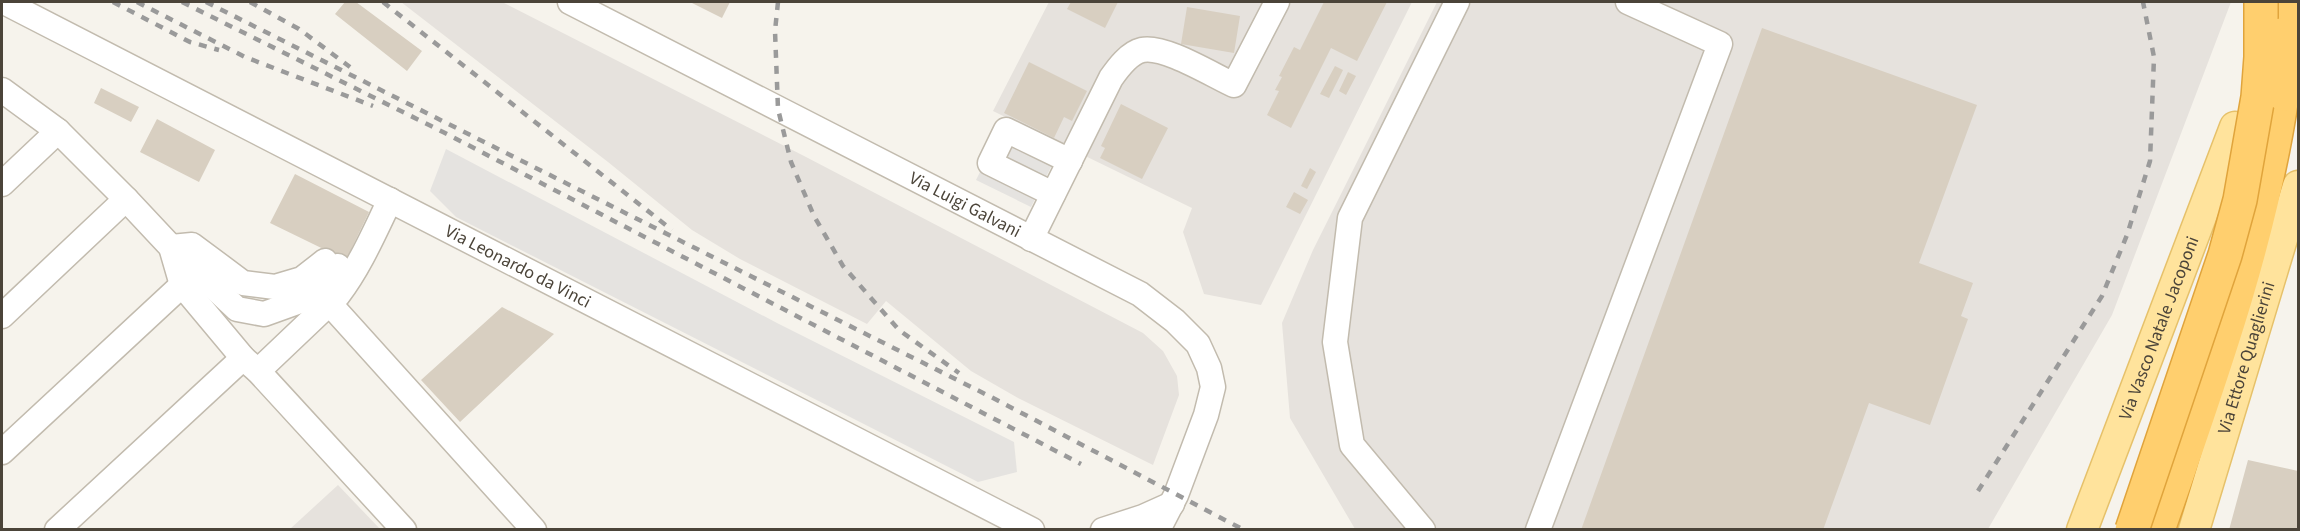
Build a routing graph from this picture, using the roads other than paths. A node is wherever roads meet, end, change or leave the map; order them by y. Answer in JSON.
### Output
{"nodes":[{"id":1,"x":4,"y":2,"type":"edge"},
{"id":2,"x":570,"y":2,"type":"edge"},
{"id":3,"x":1277,"y":2,"type":"edge"},
{"id":4,"x":1457,"y":2,"type":"edge"},
{"id":5,"x":1628,"y":2,"type":"edge"},
{"id":6,"x":2261,"y":2,"type":"edge"},
{"id":7,"x":2281,"y":2,"type":"edge"},
{"id":8,"x":2292,"y":2,"type":"edge"},
{"id":9,"x":2,"y":90,"type":"edge"},
{"id":10,"x":2283,"y":93,"type":"junction"},
{"id":11,"x":2235,"y":127,"type":"dead end"},
{"id":12,"x":58,"y":131,"type":"junction"},
{"id":13,"x":1070,"y":161,"type":"junction"},
{"id":14,"x":2,"y":184,"type":"edge"},
{"id":15,"x":2298,"y":186,"type":"edge"},
{"id":16,"x":1053,"y":194,"type":"junction"},
{"id":17,"x":126,"y":199,"type":"junction"},
{"id":18,"x":390,"y":200,"type":"junction"},
{"id":19,"x":1031,"y":239,"type":"junction"},
{"id":20,"x":171,"y":247,"type":"junction"},
{"id":21,"x":182,"y":285,"type":"junction"},
{"id":22,"x":323,"y":297,"type":"junction"},
{"id":23,"x":2,"y":316,"type":"edge"},
{"id":24,"x":251,"y":364,"type":"junction"},
{"id":25,"x":2,"y":452,"type":"edge"},
{"id":26,"x":1172,"y":504,"type":"junction"},
{"id":27,"x":57,"y":530,"type":"edge"},
{"id":28,"x":404,"y":530,"type":"edge"},
{"id":29,"x":534,"y":530,"type":"edge"},
{"id":30,"x":1032,"y":530,"type":"edge"},
{"id":31,"x":1103,"y":530,"type":"edge"},
{"id":32,"x":1158,"y":530,"type":"edge"},
{"id":33,"x":1175,"y":530,"type":"edge"},
{"id":34,"x":1424,"y":530,"type":"edge"},
{"id":35,"x":1538,"y":530,"type":"edge"},
{"id":36,"x":2082,"y":530,"type":"edge"},
{"id":37,"x":2132,"y":530,"type":"edge"},
{"id":38,"x":2158,"y":530,"type":"edge"},
{"id":39,"x":2194,"y":530,"type":"edge"}],
"edges":[{"from":1,"to":18,"type":"street","name":"Via Leonardo da Vinci"},
{"from":2,"to":19,"type":"street","name":"Via Luigi Galvani"},
{"from":3,"to":13,"type":"street"},
{"from":4,"to":34,"type":"street"},
{"from":5,"to":35,"type":"street"},
{"from":6,"to":37,"type":"highway","bridge":true},
{"from":7,"to":10,"type":"highway","bridge":true},
{"from":8,"to":10,"type":"highway","bridge":true},
{"from":9,"to":12,"type":"street"},
{"from":10,"to":38,"type":"highway"},
{"from":11,"to":36,"type":"main road","name":"Via Vasco Natale Jacoponi"},
{"from":12,"to":14,"type":"street"},
{"from":12,"to":17,"type":"street"},
{"from":13,"to":16,"type":"street"},
{"from":13,"to":16,"type":"street"},
{"from":15,"to":39,"type":"main road","name":"Via Ettore Quaglierini"},
{"from":16,"to":19,"type":"street"},
{"from":17,"to":20,"type":"street"},
{"from":17,"to":23,"type":"street"},
{"from":18,"to":22,"type":"street"},
{"from":18,"to":30,"type":"street","name":"Via Leonardo da Vinci"},
{"from":19,"to":26,"type":"street","name":"Via Luigi Galvani"},
{"from":20,"to":21,"type":"street"},
{"from":20,"to":22,"type":"street"},
{"from":20,"to":22,"type":"street"},
{"from":21,"to":24,"type":"street"},
{"from":21,"to":25,"type":"street"},
{"from":22,"to":24,"type":"street"},
{"from":22,"to":29,"type":"street"},
{"from":24,"to":27,"type":"street"},
{"from":24,"to":28,"type":"street"},
{"from":26,"to":31,"type":"street"},
{"from":26,"to":32,"type":"street","name":"Via Luigi Galvani"},
{"from":26,"to":33,"type":"street"}]}
